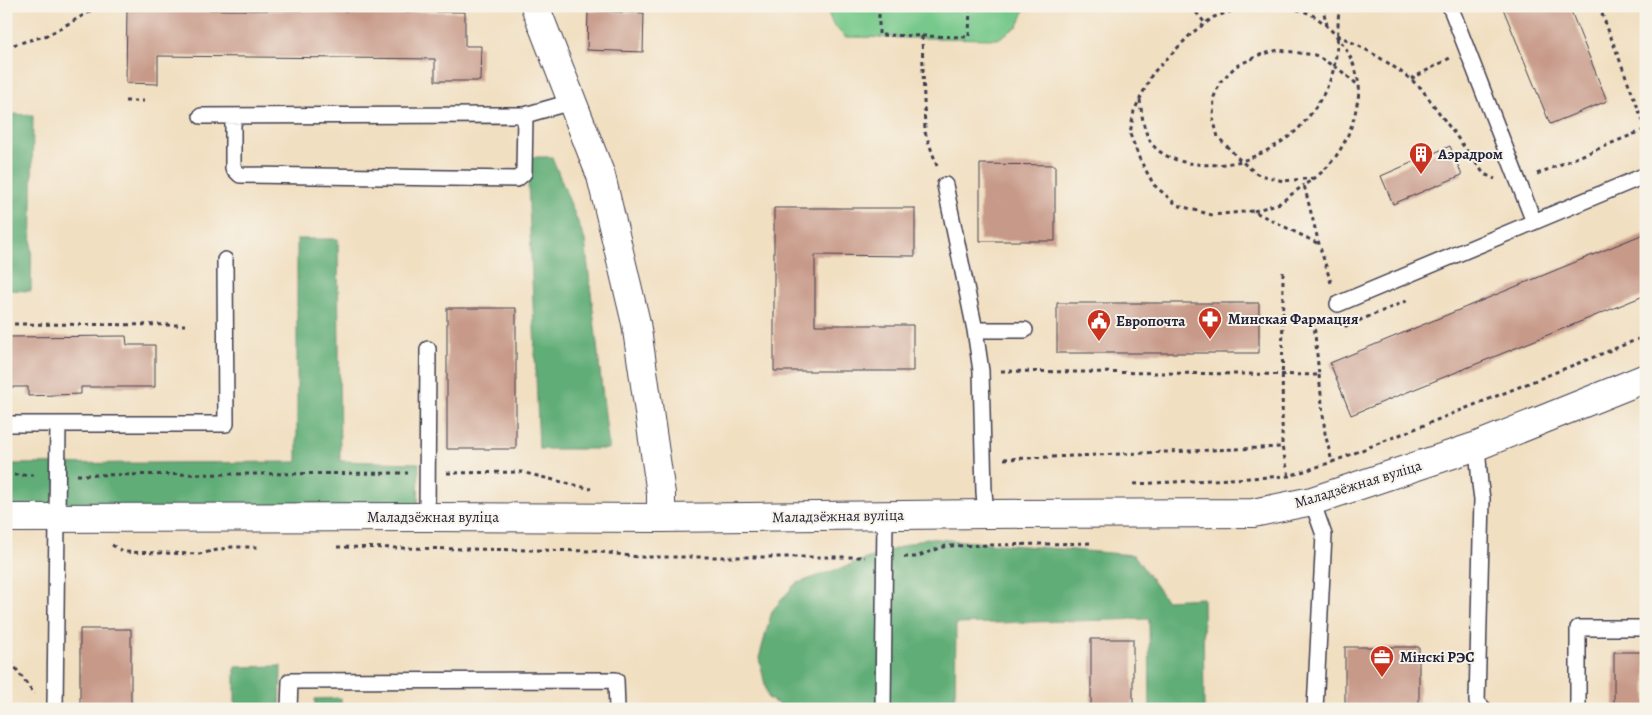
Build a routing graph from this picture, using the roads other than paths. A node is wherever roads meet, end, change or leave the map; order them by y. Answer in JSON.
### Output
{"nodes":[{"id":1,"x":535,"y":6,"type":"edge"},
{"id":2,"x":1450,"y":6,"type":"edge"},
{"id":3,"x":572,"y":102,"type":"junction"},
{"id":4,"x":525,"y":115,"type":"junction"},
{"id":5,"x":201,"y":116,"type":"dead end"},
{"id":6,"x":233,"y":116,"type":"junction"},
{"id":7,"x":1646,"y":175,"type":"edge"},
{"id":8,"x":945,"y":185,"type":"road end"},
{"id":9,"x":1534,"y":222,"type":"junction"},
{"id":10,"x":225,"y":260,"type":"dead end"},
{"id":11,"x":1340,"y":309,"type":"road end"},
{"id":12,"x":975,"y":330,"type":"junction"},
{"id":13,"x":1025,"y":330,"type":"dead end"},
{"id":14,"x":428,"y":349,"type":"dead end"},
{"id":15,"x":1646,"y":378,"type":"edge"},
{"id":16,"x":6,"y":424,"type":"edge"},
{"id":17,"x":58,"y":424,"type":"junction"},
{"id":18,"x":1477,"y":446,"type":"junction"},
{"id":19,"x":1312,"y":501,"type":"junction"},
{"id":20,"x":986,"y":514,"type":"junction"},
{"id":21,"x":885,"y":516,"type":"junction"},
{"id":22,"x":427,"y":517,"type":"junction"},
{"id":23,"x":6,"y":518,"type":"edge"},
{"id":24,"x":56,"y":518,"type":"junction"},
{"id":25,"x":662,"y":518,"type":"junction"},
{"id":26,"x":1646,"y":628,"type":"edge"},
{"id":27,"x":55,"y":709,"type":"edge"},
{"id":28,"x":289,"y":709,"type":"edge"},
{"id":29,"x":617,"y":709,"type":"edge"},
{"id":30,"x":883,"y":709,"type":"edge"},
{"id":31,"x":1315,"y":709,"type":"edge"},
{"id":32,"x":1484,"y":709,"type":"edge"},
{"id":33,"x":1578,"y":709,"type":"edge"}],
"edges":[{"from":1,"to":3,"type":"street"},
{"from":2,"to":9,"type":"lane"},
{"from":3,"to":4,"type":"lane"},
{"from":3,"to":25,"type":"street"},
{"from":4,"to":6,"type":"lane"},
{"from":4,"to":6,"type":"lane"},
{"from":5,"to":6,"type":"lane"},
{"from":7,"to":9,"type":"lane"},
{"from":8,"to":12,"type":"lane"},
{"from":9,"to":11,"type":"lane"},
{"from":10,"to":17,"type":"lane"},
{"from":12,"to":13,"type":"lane"},
{"from":12,"to":20,"type":"lane"},
{"from":14,"to":22,"type":"lane"},
{"from":15,"to":18,"type":"street","name":"Маладзёжная вуліца"},
{"from":16,"to":17,"type":"lane"},
{"from":17,"to":24,"type":"lane"},
{"from":18,"to":19,"type":"street","name":"Маладзёжная вуліца"},
{"from":18,"to":32,"type":"lane"},
{"from":19,"to":20,"type":"street","name":"Маладзёжная вуліца"},
{"from":19,"to":31,"type":"lane"},
{"from":20,"to":21,"type":"street","name":"Маладзёжная вуліца"},
{"from":21,"to":25,"type":"street","name":"Маладзёжная вуліца"},
{"from":21,"to":30,"type":"lane"},
{"from":22,"to":24,"type":"street","name":"Маладзёжная вуліца"},
{"from":22,"to":25,"type":"street","name":"Маладзёжная вуліца"},
{"from":23,"to":24,"type":"street","name":"Маладзёжная вуліца"},
{"from":24,"to":27,"type":"lane"},
{"from":26,"to":33,"type":"lane"},
{"from":28,"to":29,"type":"lane"}]}
